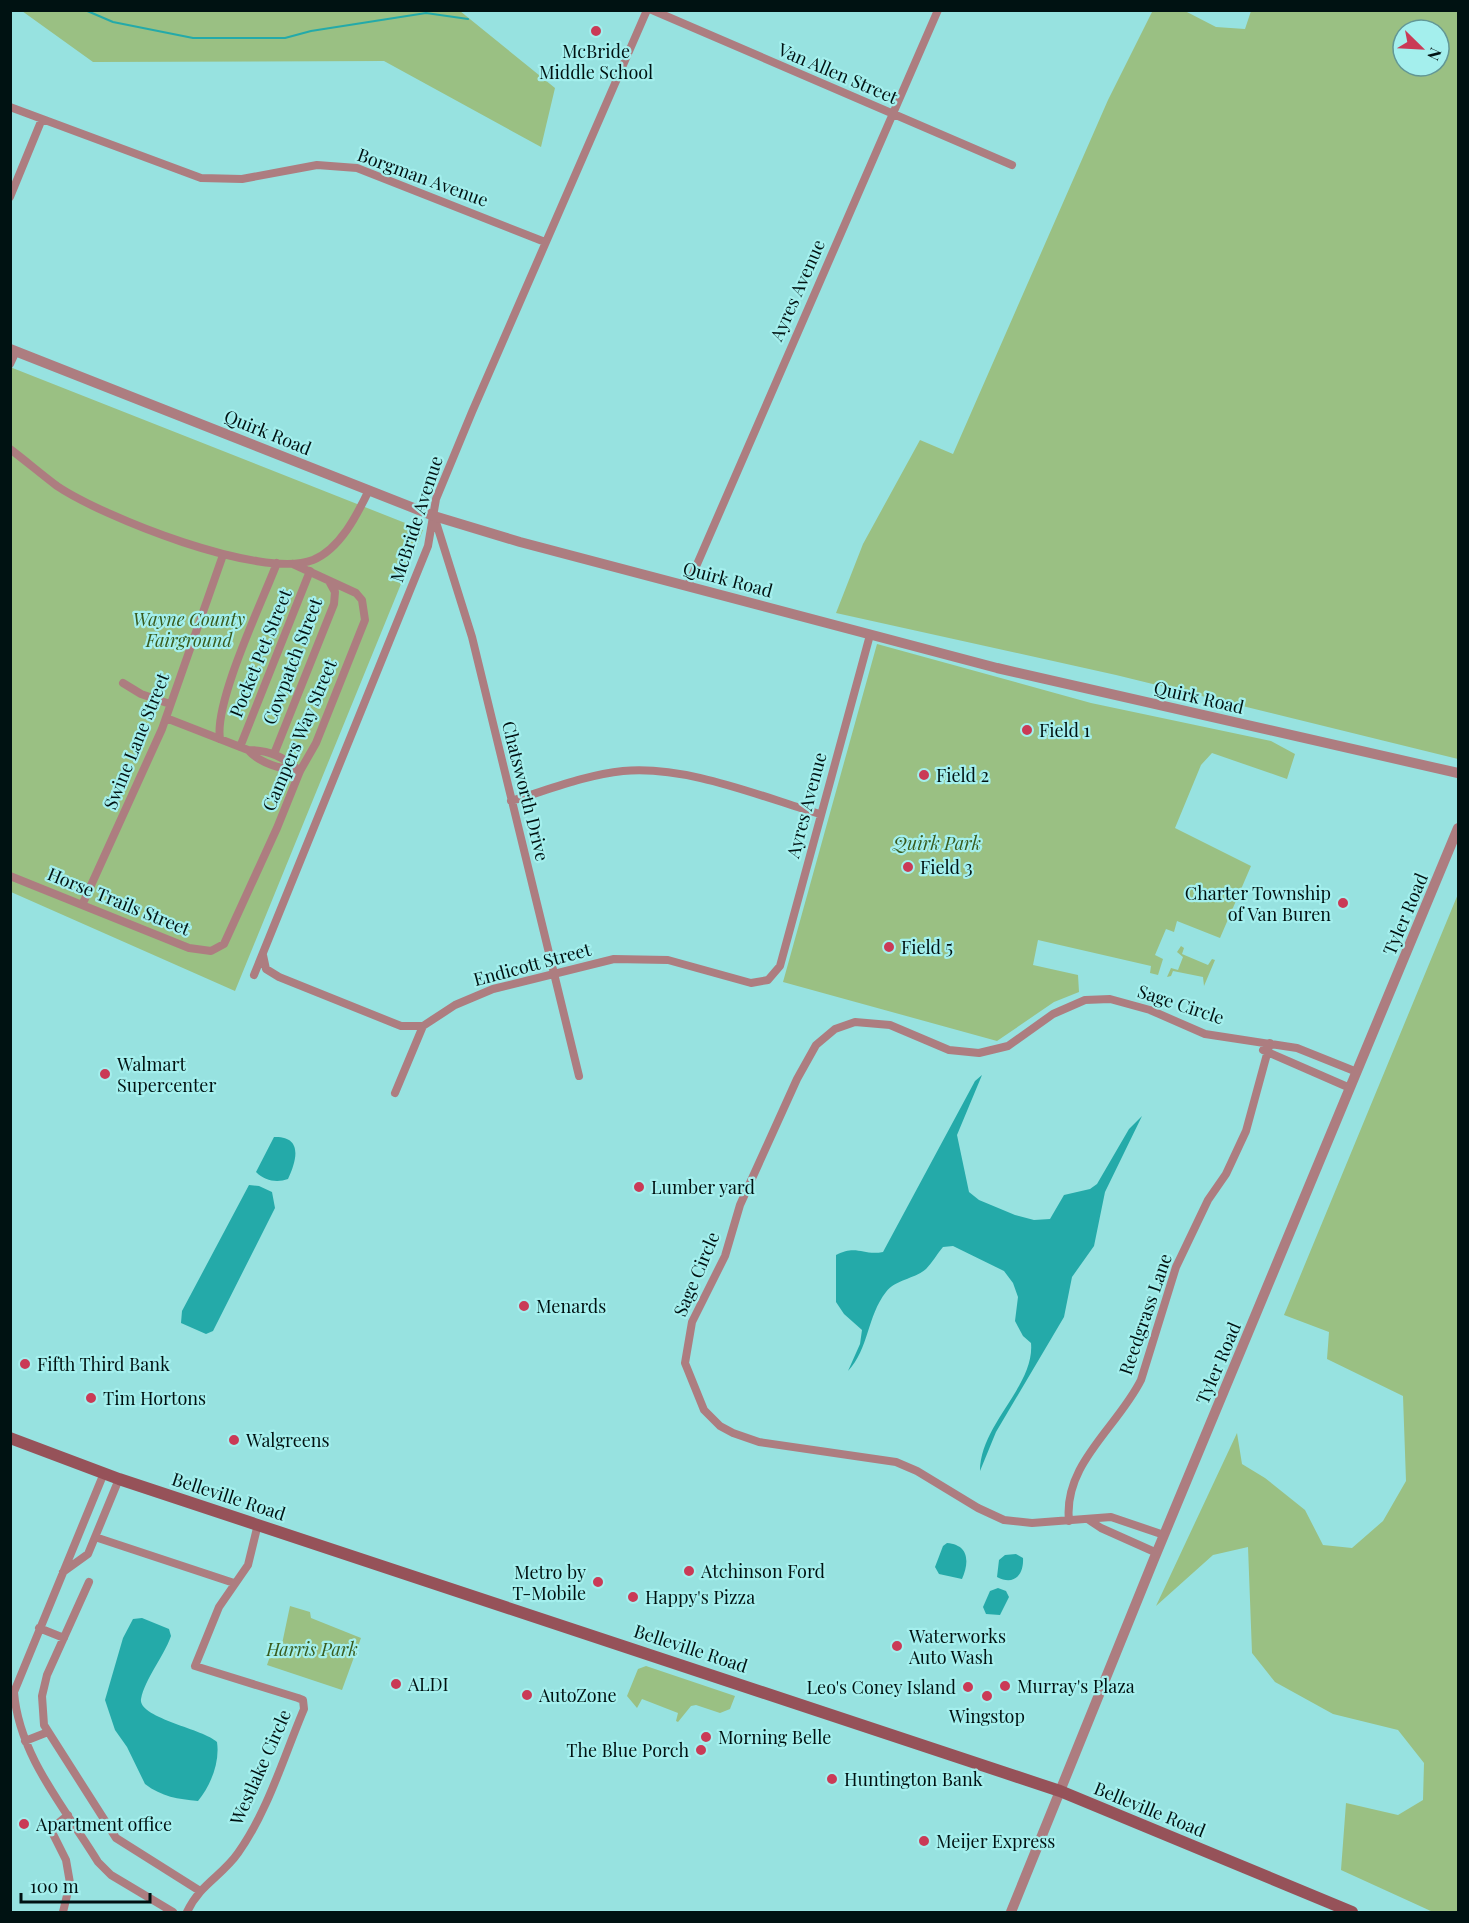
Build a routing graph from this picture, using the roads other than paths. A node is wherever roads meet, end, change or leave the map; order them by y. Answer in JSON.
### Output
{"nodes":[{"id":1,"x":650,"y":10,"type":"edge"},
{"id":2,"x":938,"y":10,"type":"edge"},
{"id":3,"x":10,"y":107,"type":"edge"},
{"id":4,"x":893,"y":114,"type":"junction"},
{"id":5,"x":42,"y":119,"type":"junction"},
{"id":6,"x":1012,"y":165,"type":"dead end"},
{"id":7,"x":10,"y":197,"type":"edge"},
{"id":8,"x":545,"y":242,"type":"junction"},
{"id":9,"x":13,"y":350,"type":"edge"},
{"id":10,"x":10,"y":364,"type":"edge"},
{"id":11,"x":10,"y":448,"type":"edge"},
{"id":12,"x":369,"y":490,"type":"junction"},
{"id":13,"x":434,"y":516,"type":"junction"},
{"id":14,"x":223,"y":555,"type":"junction"},
{"id":15,"x":277,"y":563,"type":"junction"},
{"id":16,"x":293,"y":564,"type":"junction"},
{"id":17,"x":310,"y":571,"type":"junction"},
{"id":18,"x":329,"y":580,"type":"junction"},
{"id":19,"x":688,"y":585,"type":"junction"},
{"id":20,"x":870,"y":635,"type":"junction"},
{"id":21,"x":123,"y":683,"type":"dead end"},
{"id":22,"x":170,"y":704,"type":"junction"},
{"id":23,"x":166,"y":718,"type":"junction"},
{"id":24,"x":220,"y":739,"type":"junction"},
{"id":25,"x":244,"y":748,"type":"junction"},
{"id":26,"x":274,"y":754,"type":"junction"},
{"id":27,"x":300,"y":771,"type":"junction"},
{"id":28,"x":1458,"y":773,"type":"edge"},
{"id":29,"x":512,"y":801,"type":"junction"},
{"id":30,"x":820,"y":814,"type":"junction"},
{"id":31,"x":1458,"y":828,"type":"edge"},
{"id":32,"x":10,"y":876,"type":"edge"},
{"id":33,"x":83,"y":903,"type":"junction"},
{"id":34,"x":217,"y":950,"type":"joint"},
{"id":35,"x":264,"y":951,"type":"junction"},
{"id":36,"x":554,"y":972,"type":"junction"},
{"id":37,"x":254,"y":975,"type":"dead end"},
{"id":38,"x":768,"y":980,"type":"joint"},
{"id":39,"x":423,"y":1026,"type":"junction"},
{"id":40,"x":1253,"y":1042,"type":"junction"},
{"id":41,"x":1270,"y":1043,"type":"junction"},
{"id":42,"x":1266,"y":1053,"type":"junction"},
{"id":43,"x":1357,"y":1072,"type":"junction"},
{"id":44,"x":579,"y":1076,"type":"dead end"},
{"id":45,"x":1350,"y":1088,"type":"junction"},
{"id":46,"x":395,"y":1093,"type":"dead end"},
{"id":47,"x":10,"y":1438,"type":"edge"},
{"id":48,"x":104,"y":1473,"type":"junction"},
{"id":49,"x":119,"y":1479,"type":"junction"},
{"id":50,"x":1089,"y":1520,"type":"junction"},
{"id":51,"x":1069,"y":1521,"type":"junction"},
{"id":52,"x":258,"y":1524,"type":"junction"},
{"id":53,"x":1164,"y":1535,"type":"junction"},
{"id":54,"x":95,"y":1537,"type":"junction"},
{"id":55,"x":1157,"y":1553,"type":"junction"},
{"id":56,"x":63,"y":1573,"type":"junction"},
{"id":57,"x":89,"y":1582,"type":"dead end"},
{"id":58,"x":234,"y":1583,"type":"junction"},
{"id":59,"x":39,"y":1628,"type":"junction"},
{"id":60,"x":64,"y":1638,"type":"junction"},
{"id":61,"x":13,"y":1705,"type":"edge"},
{"id":62,"x":48,"y":1732,"type":"junction"},
{"id":63,"x":25,"y":1741,"type":"junction"},
{"id":64,"x":1060,"y":1791,"type":"junction"},
{"id":65,"x":68,"y":1815,"type":"junction"},
{"id":66,"x":200,"y":1891,"type":"junction"},
{"id":67,"x":63,"y":1912,"type":"edge"},
{"id":68,"x":173,"y":1912,"type":"edge"},
{"id":69,"x":187,"y":1912,"type":"edge"},
{"id":70,"x":1011,"y":1912,"type":"edge"},
{"id":71,"x":1352,"y":1912,"type":"edge"}],
"edges":[{"from":1,"to":4,"type":"street","name":"Van Allen Street"},
{"from":1,"to":8,"type":"street","name":"McBride Avenue"},
{"from":2,"to":4,"type":"street","name":"Ayres Avenue"},
{"from":3,"to":5,"type":"street","name":"Borgman Avenue"},
{"from":4,"to":6,"type":"street","name":"Van Allen Street"},
{"from":4,"to":19,"type":"street","name":"Ayres Avenue"},
{"from":5,"to":7,"type":"street"},
{"from":5,"to":8,"type":"street","name":"Borgman Avenue"},
{"from":8,"to":13,"type":"street","name":"McBride Avenue"},
{"from":9,"to":10,"type":"street"},
{"from":9,"to":12,"type":"street","name":"Quirk Road"},
{"from":11,"to":14,"type":"street"},
{"from":12,"to":13,"type":"street","name":"Quirk Road"},
{"from":12,"to":16,"type":"street"},
{"from":13,"to":19,"type":"street","name":"Quirk Road"},
{"from":13,"to":29,"type":"street","name":"Chatsworth Drive"},
{"from":13,"to":35,"type":"street","name":"McBride Avenue"},
{"from":14,"to":15,"type":"street"},
{"from":14,"to":22,"type":"street","name":"Swine Lane Street"},
{"from":15,"to":16,"type":"street"},
{"from":15,"to":24,"type":"street"},
{"from":16,"to":17,"type":"street","name":"Campers Way Street"},
{"from":17,"to":18,"type":"street","name":"Campers Way Street"},
{"from":17,"to":25,"type":"street","name":"Pocket Pet Street"},
{"from":18,"to":26,"type":"street","name":"Cowpatch Street"},
{"from":18,"to":27,"type":"street","name":"Campers Way Street"},
{"from":19,"to":20,"type":"street","name":"Quirk Road"},
{"from":20,"to":28,"type":"street","name":"Quirk Road"},
{"from":20,"to":30,"type":"street","name":"Ayres Avenue"},
{"from":21,"to":22,"type":"street"},
{"from":22,"to":23,"type":"street","name":"Swine Lane Street"},
{"from":23,"to":24,"type":"street"},
{"from":23,"to":33,"type":"street","name":"Swine Lane Street"},
{"from":24,"to":25,"type":"street"},
{"from":25,"to":26,"type":"street"},
{"from":25,"to":27,"type":"street"},
{"from":26,"to":27,"type":"street"},
{"from":27,"to":34,"type":"street","name":"Campers Way Street"},
{"from":29,"to":30,"type":"street"},
{"from":29,"to":36,"type":"street","name":"Chatsworth Drive"},
{"from":30,"to":38,"type":"street","name":"Ayres Avenue"},
{"from":31,"to":43,"type":"street","name":"Tyler Road"},
{"from":32,"to":33,"type":"street","name":"Horse Trails Street"},
{"from":33,"to":34,"type":"street","name":"Horse Trails Street"},
{"from":35,"to":37,"type":"street","name":"McBride Avenue"},
{"from":35,"to":39,"type":"street"},
{"from":36,"to":38,"type":"street","name":"Endicott Street"},
{"from":36,"to":39,"type":"street","name":"Endicott Street"},
{"from":36,"to":44,"type":"street","name":"Chatsworth Drive"},
{"from":39,"to":46,"type":"street"},
{"from":40,"to":41,"type":"street","name":"Sage Circle"},
{"from":40,"to":42,"type":"street"},
{"from":40,"to":51,"type":"street","name":"Sage Circle"},
{"from":41,"to":42,"type":"street","name":"Reedgrass Lane"},
{"from":41,"to":43,"type":"street","name":"Sage Circle"},
{"from":42,"to":45,"type":"street"},
{"from":42,"to":51,"type":"street","name":"Reedgrass Lane"},
{"from":43,"to":45,"type":"street","name":"Tyler Road"},
{"from":45,"to":53,"type":"street","name":"Tyler Road"},
{"from":47,"to":48,"type":"main road","name":"Belleville Road"},
{"from":48,"to":49,"type":"main road","name":"Belleville Road"},
{"from":48,"to":56,"type":"street"},
{"from":49,"to":52,"type":"main road","name":"Belleville Road"},
{"from":49,"to":54,"type":"street"},
{"from":50,"to":51,"type":"street","name":"Sage Circle"},
{"from":50,"to":53,"type":"street","name":"Sage Circle"},
{"from":50,"to":55,"type":"street"},
{"from":52,"to":58,"type":"street","name":"Westlake Circle"},
{"from":52,"to":64,"type":"main road","name":"Belleville Road"},
{"from":53,"to":55,"type":"street","name":"Tyler Road"},
{"from":54,"to":56,"type":"street"},
{"from":54,"to":58,"type":"street"},
{"from":55,"to":64,"type":"street","name":"Tyler Road"},
{"from":56,"to":59,"type":"street"},
{"from":57,"to":60,"type":"street"},
{"from":58,"to":66,"type":"street","name":"Westlake Circle"},
{"from":59,"to":60,"type":"street"},
{"from":59,"to":61,"type":"street"},
{"from":60,"to":62,"type":"street"},
{"from":61,"to":63,"type":"street"},
{"from":62,"to":63,"type":"street"},
{"from":62,"to":66,"type":"street"},
{"from":63,"to":65,"type":"street"},
{"from":64,"to":70,"type":"street","name":"Tyler Road"},
{"from":64,"to":71,"type":"main road","name":"Belleville Road"},
{"from":65,"to":67,"type":"street"},
{"from":65,"to":68,"type":"street"},
{"from":66,"to":69,"type":"street","name":"Westlake Circle"}]}
